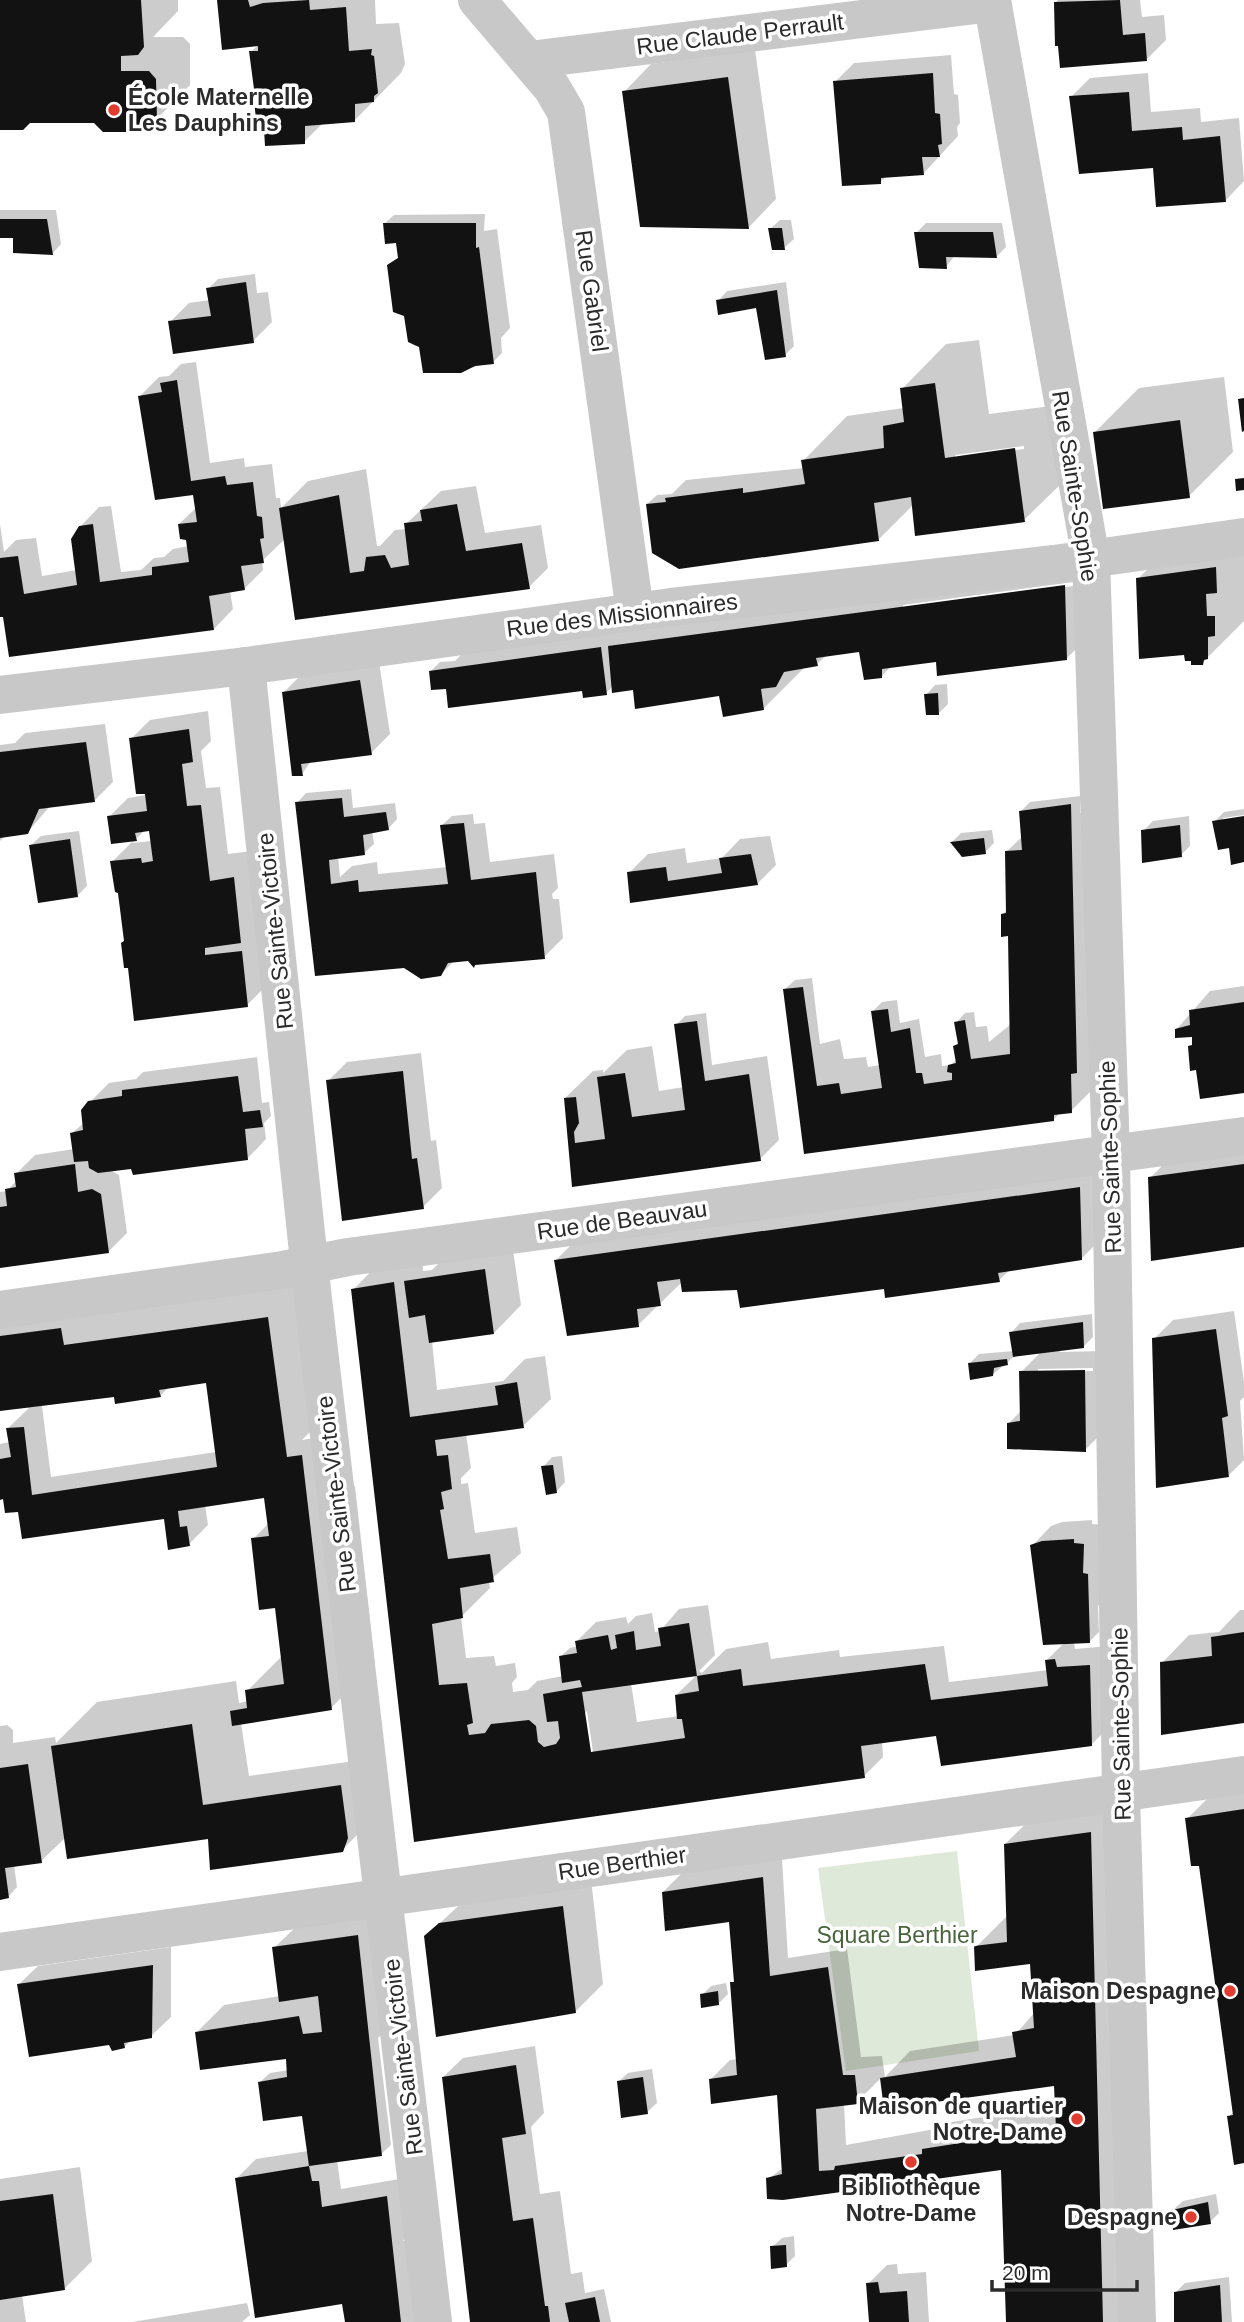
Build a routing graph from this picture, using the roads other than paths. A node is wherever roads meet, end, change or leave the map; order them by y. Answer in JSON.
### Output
{"nodes":[{"id":1,"x":477,"y":0,"type":"edge"},
{"id":2,"x":992,"y":1,"type":"edge"},
{"id":3,"x":529,"y":60,"type":"junction"},
{"id":4,"x":1244,"y":537,"type":"edge"},
{"id":5,"x":1091,"y":559,"type":"junction"},
{"id":6,"x":635,"y":612,"type":"junction"},
{"id":7,"x":246,"y":666,"type":"junction"},
{"id":8,"x":0,"y":695,"type":"edge"},
{"id":9,"x":1244,"y":1136,"type":"edge"},
{"id":10,"x":1111,"y":1154,"type":"junction"},
{"id":11,"x":311,"y":1265,"type":"junction"},
{"id":12,"x":0,"y":1310,"type":"edge"},
{"id":13,"x":1244,"y":1775,"type":"edge"},
{"id":14,"x":1122,"y":1794,"type":"junction"},
{"id":15,"x":384,"y":1896,"type":"junction"},
{"id":16,"x":0,"y":1952,"type":"edge"},
{"id":17,"x":433,"y":2322,"type":"edge"},
{"id":18,"x":1138,"y":2322,"type":"edge"}],
"edges":[{"from":1,"to":3,"type":"street","name":"Rue Gabriel"},
{"from":2,"to":3,"type":"street","name":"Rue Claude Perrault"},
{"from":2,"to":5,"type":"street","name":"Rue Sainte-Sophie"},
{"from":3,"to":6,"type":"street","name":"Rue Gabriel"},
{"from":4,"to":5,"type":"street","name":"Rue des Missionnaires"},
{"from":5,"to":6,"type":"street","name":"Rue des Missionnaires"},
{"from":5,"to":10,"type":"street","name":"Rue Sainte-Sophie"},
{"from":6,"to":7,"type":"street","name":"Rue des Missionnaires"},
{"from":7,"to":8,"type":"street","name":"Rue des Missionnaires"},
{"from":7,"to":11,"type":"street","name":"Rue Sainte-Victoire"},
{"from":9,"to":10,"type":"street","name":"Rue de Beauvau"},
{"from":10,"to":11,"type":"street","name":"Rue de Beauvau"},
{"from":10,"to":14,"type":"street","name":"Rue Sainte-Sophie"},
{"from":11,"to":12,"type":"street","name":"Rue de Beauvau"},
{"from":11,"to":15,"type":"street","name":"Rue Sainte-Victoire"},
{"from":13,"to":14,"type":"street","name":"Rue Berthier"},
{"from":14,"to":15,"type":"street","name":"Rue Berthier"},
{"from":14,"to":18,"type":"street","name":"Rue Sainte-Sophie"},
{"from":15,"to":16,"type":"street","name":"Rue Berthier"},
{"from":15,"to":17,"type":"street","name":"Rue Sainte-Victoire"}]}
